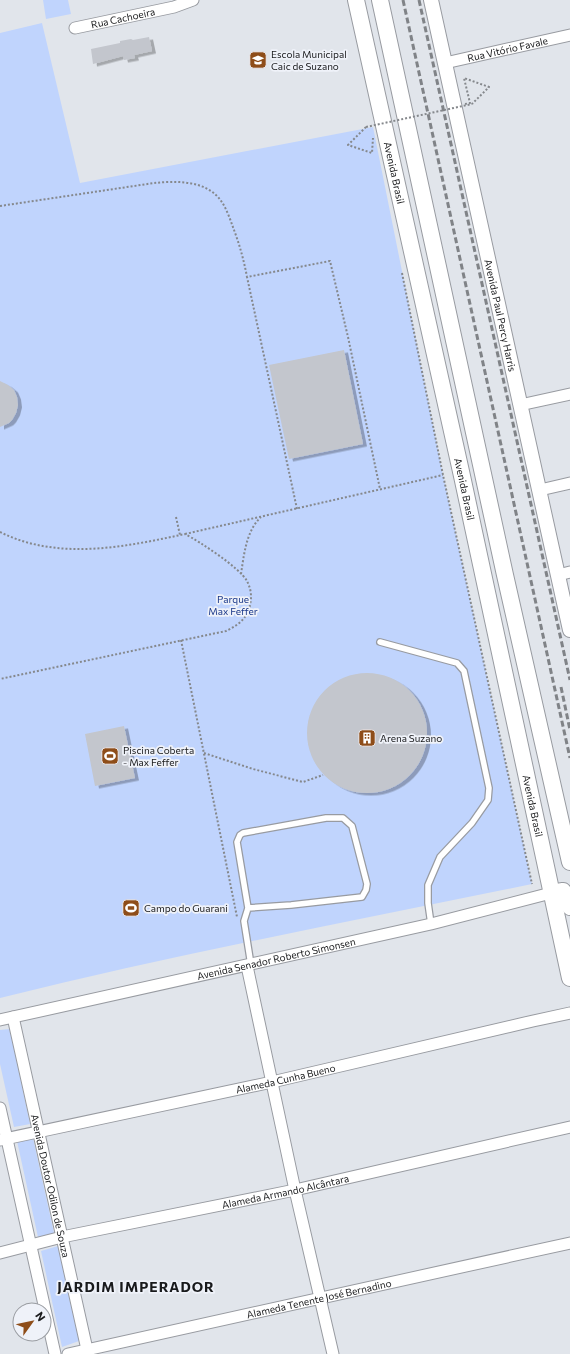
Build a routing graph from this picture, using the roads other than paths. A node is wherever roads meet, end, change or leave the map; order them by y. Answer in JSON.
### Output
{"nodes":[{"id":1,"x":193,"y":0,"type":"edge"},
{"id":2,"x":356,"y":0,"type":"edge"},
{"id":3,"x":380,"y":0,"type":"edge"},
{"id":4,"x":431,"y":0,"type":"edge"},
{"id":5,"x":75,"y":28,"type":"dead end"},
{"id":6,"x":570,"y":35,"type":"edge"},
{"id":7,"x":445,"y":63,"type":"junction"},
{"id":8,"x":419,"y":182,"type":"junction"},
{"id":9,"x":399,"y":195,"type":"junction"},
{"id":10,"x":570,"y":394,"type":"edge"},
{"id":11,"x":520,"y":405,"type":"junction"},
{"id":12,"x":570,"y":483,"type":"edge"},
{"id":13,"x":540,"y":490,"type":"junction"},
{"id":14,"x":476,"y":546,"type":"junction"},
{"id":15,"x":499,"y":546,"type":"junction"},
{"id":16,"x":564,"y":574,"type":"edge"},
{"id":17,"x":505,"y":575,"type":"junction"},
{"id":18,"x":482,"y":577,"type":"junction"},
{"id":19,"x":570,"y":630,"type":"edge"},
{"id":20,"x":380,"y":642,"type":"dead end"},
{"id":21,"x":570,"y":862,"type":"edge"},
{"id":22,"x":551,"y":893,"type":"junction"},
{"id":23,"x":570,"y":907,"type":"edge"},
{"id":24,"x":248,"y":908,"type":"junction"},
{"id":25,"x":431,"y":924,"type":"junction"},
{"id":26,"x":249,"y":965,"type":"junction"},
{"id":27,"x":570,"y":978,"type":"edge"},
{"id":28,"x":570,"y":1013,"type":"edge"},
{"id":29,"x":13,"y":1017,"type":"junction"},
{"id":30,"x":0,"y":1020,"type":"edge"},
{"id":31,"x":272,"y":1082,"type":"junction"},
{"id":32,"x":0,"y":1108,"type":"edge"},
{"id":33,"x":570,"y":1127,"type":"edge"},
{"id":34,"x":39,"y":1132,"type":"junction"},
{"id":35,"x":4,"y":1140,"type":"edge"},
{"id":36,"x":295,"y":1190,"type":"junction"},
{"id":37,"x":62,"y":1237,"type":"junction"},
{"id":38,"x":570,"y":1243,"type":"edge"},
{"id":39,"x":30,"y":1246,"type":"junction"},
{"id":40,"x":0,"y":1253,"type":"edge"},
{"id":41,"x":321,"y":1298,"type":"junction"},
{"id":42,"x":88,"y":1352,"type":"edge"},
{"id":43,"x":55,"y":1354,"type":"edge"},
{"id":44,"x":68,"y":1354,"type":"edge"},
{"id":45,"x":333,"y":1354,"type":"edge"}],
"edges":[{"from":1,"to":5,"type":"street","name":"Rua Cachoeira"},
{"from":2,"to":9,"type":"main road","name":"Avenida Brasil"},
{"from":3,"to":8,"type":"main road"},
{"from":4,"to":7,"type":"street","name":"Avenida Paul Percy Harris"},
{"from":6,"to":7,"type":"street","name":"Rua Vitório Favale"},
{"from":7,"to":11,"type":"street","name":"Avenida Paul Percy Harris"},
{"from":8,"to":9,"type":"main road"},
{"from":8,"to":15,"type":"main road"},
{"from":9,"to":14,"type":"main road","name":"Avenida Brasil"},
{"from":10,"to":11,"type":"street"},
{"from":11,"to":13,"type":"street","name":"Avenida Paul Percy Harris"},
{"from":12,"to":13,"type":"street"},
{"from":13,"to":16,"type":"street","name":"Avenida Paul Percy Harris"},
{"from":14,"to":15,"type":"main road"},
{"from":14,"to":18,"type":"main road","name":"Avenida Brasil"},
{"from":15,"to":17,"type":"main road"},
{"from":16,"to":19,"type":"street","name":"Avenida Paul Percy Harris"},
{"from":17,"to":18,"type":"main road"},
{"from":17,"to":21,"type":"main road"},
{"from":18,"to":22,"type":"main road","name":"Avenida Brasil"},
{"from":20,"to":25,"type":"lane"},
{"from":22,"to":23,"type":"main road"},
{"from":22,"to":25,"type":"street","name":"Avenida Senador Roberto Simonsen"},
{"from":22,"to":27,"type":"main road","name":"Avenida Brasil"},
{"from":24,"to":24,"type":"lane"},
{"from":24,"to":26,"type":"lane"},
{"from":25,"to":26,"type":"street","name":"Avenida Senador Roberto Simonsen"},
{"from":26,"to":29,"type":"street","name":"Avenida Senador Roberto Simonsen"},
{"from":26,"to":31,"type":"street"},
{"from":28,"to":31,"type":"street","name":"Alameda Cunha Bueno"},
{"from":29,"to":30,"type":"street","name":"Avenida Senador Roberto Simonsen"},
{"from":29,"to":34,"type":"street","name":"Avenida Doutor Odilon de Souza"},
{"from":31,"to":34,"type":"street","name":"Alameda Cunha Bueno"},
{"from":31,"to":36,"type":"street"},
{"from":32,"to":35,"type":"street"},
{"from":33,"to":36,"type":"street","name":"Alameda Armando Alcântara"},
{"from":34,"to":35,"type":"street","name":"Alameda Cunha Bueno"},
{"from":34,"to":37,"type":"street","name":"Avenida Doutor Odilon de Souza"},
{"from":35,"to":39,"type":"street"},
{"from":36,"to":37,"type":"street","name":"Alameda Armando Alcântara"},
{"from":36,"to":41,"type":"street"},
{"from":37,"to":39,"type":"street","name":"Alameda Armando Alcântara"},
{"from":37,"to":42,"type":"street","name":"Avenida Doutor Odilon de Souza"},
{"from":38,"to":41,"type":"street","name":"Alameda Tenente José Bernadino"},
{"from":39,"to":40,"type":"street","name":"Alameda Armando Alcântara"},
{"from":39,"to":43,"type":"street"},
{"from":41,"to":42,"type":"street","name":"Alameda Tenente José Bernadino"},
{"from":41,"to":45,"type":"street"},
{"from":42,"to":44,"type":"street","name":"Alameda Tenente José Bernadino"}]}
